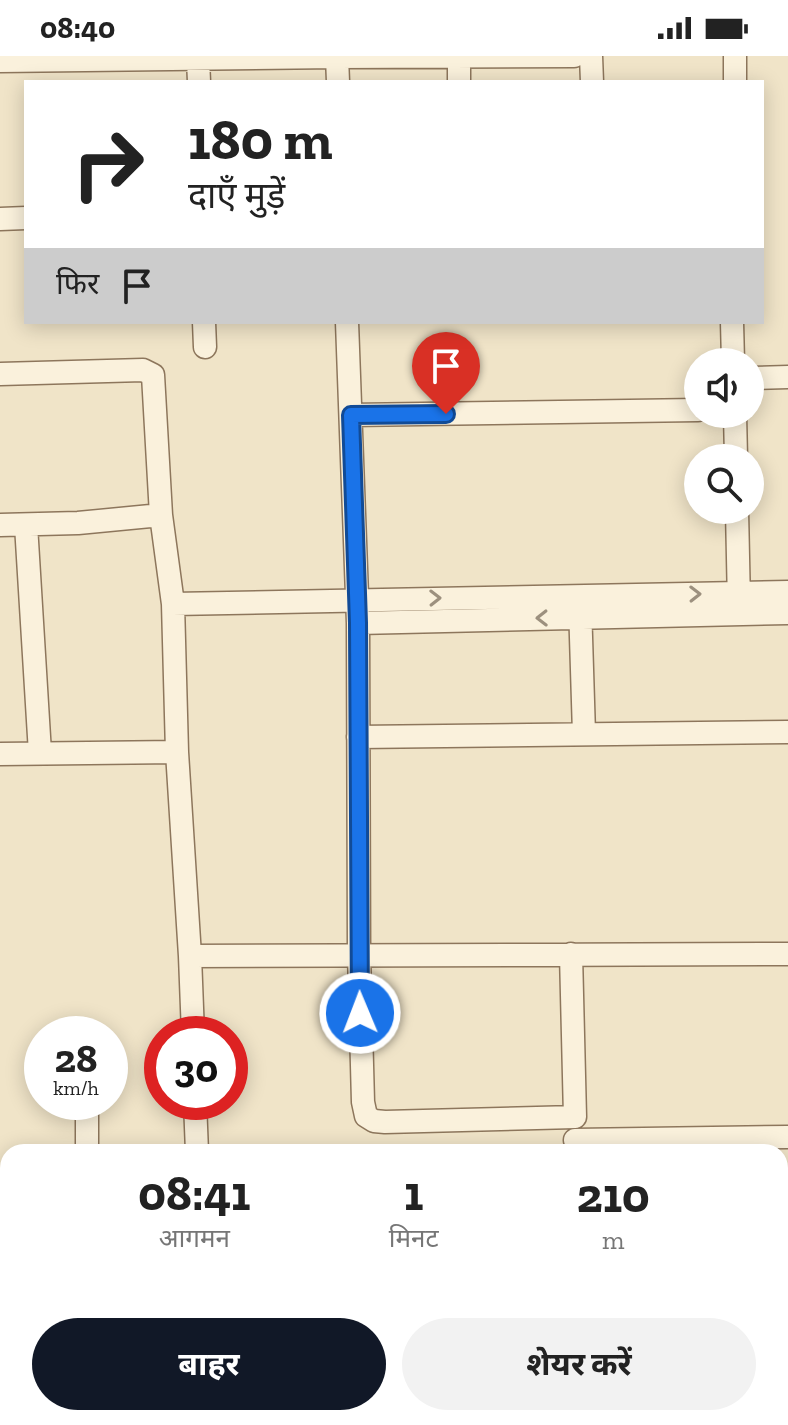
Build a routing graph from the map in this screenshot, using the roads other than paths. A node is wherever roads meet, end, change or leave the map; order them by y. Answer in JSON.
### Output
{"nodes":[{"id":1,"x":574,"y":56,"type":"edge"},
{"id":2,"x":591,"y":56,"type":"edge"},
{"id":3,"x":735,"y":56,"type":"edge"},
{"id":4,"x":227,"y":57,"type":"edge"},
{"id":5,"x":337,"y":57,"type":"edge"},
{"id":6,"x":369,"y":57,"type":"edge"},
{"id":7,"x":459,"y":57,"type":"edge"},
{"id":8,"x":11,"y":59,"type":"edge"},
{"id":9,"x":198,"y":59,"type":"junction"},
{"id":10,"x":199,"y":80,"type":"edge"},
{"id":11,"x":338,"y":80,"type":"edge"},
{"id":12,"x":459,"y":80,"type":"edge"},
{"id":13,"x":592,"y":80,"type":"edge"},
{"id":14,"x":735,"y":80,"type":"edge"},
{"id":15,"x":24,"y":218,"type":"edge"},
{"id":16,"x":0,"y":219,"type":"edge"},
{"id":17,"x":204,"y":324,"type":"edge"},
{"id":18,"x":347,"y":324,"type":"edge"},
{"id":19,"x":732,"y":324,"type":"edge"},
{"id":20,"x":205,"y":347,"type":"dead end"},
{"id":21,"x":733,"y":348,"type":"edge"},
{"id":22,"x":0,"y":374,"type":"edge"},
{"id":23,"x":788,"y":377,"type":"edge"},
{"id":24,"x":764,"y":378,"type":"edge"},
{"id":25,"x":684,"y":410,"type":"edge"},
{"id":26,"x":351,"y":415,"type":"junction"},
{"id":27,"x":161,"y":515,"type":"junction"},
{"id":28,"x":737,"y":524,"type":"edge"},
{"id":29,"x":0,"y":525,"type":"edge"},
{"id":30,"x":26,"y":525,"type":"junction"},
{"id":31,"x":788,"y":592,"type":"edge"},
{"id":32,"x":357,"y":599,"type":"junction"},
{"id":33,"x":173,"y":604,"type":"junction"},
{"id":34,"x":739,"y":604,"type":"junction"},
{"id":35,"x":580,"y":606,"type":"junction"},
{"id":36,"x":788,"y":613,"type":"edge"},
{"id":37,"x":358,"y":623,"type":"junction"},
{"id":38,"x":788,"y":732,"type":"edge"},
{"id":39,"x":584,"y":734,"type":"junction"},
{"id":40,"x":358,"y":737,"type":"junction"},
{"id":41,"x":177,"y":752,"type":"junction"},
{"id":42,"x":40,"y":753,"type":"junction"},
{"id":43,"x":0,"y":754,"type":"edge"},
{"id":44,"x":359,"y":954,"type":"junction"},
{"id":45,"x":571,"y":954,"type":"junction"},
{"id":46,"x":788,"y":954,"type":"edge"},
{"id":47,"x":190,"y":956,"type":"junction"},
{"id":48,"x":192,"y":1016,"type":"edge"},
{"id":49,"x":575,"y":1117,"type":"junction"},
{"id":50,"x":87,"y":1120,"type":"edge"},
{"id":51,"x":196,"y":1120,"type":"edge"},
{"id":52,"x":788,"y":1137,"type":"edge"},
{"id":53,"x":87,"y":1144,"type":"edge"},
{"id":54,"x":197,"y":1144,"type":"edge"},
{"id":55,"x":575,"y":1144,"type":"edge"},
{"id":56,"x":766,"y":1144,"type":"edge"}],
"edges":[{"from":1,"to":7,"type":"street"},
{"from":2,"to":13,"type":"street"},
{"from":3,"to":14,"type":"street"},
{"from":4,"to":5,"type":"street"},
{"from":4,"to":9,"type":"street"},
{"from":5,"to":6,"type":"street"},
{"from":5,"to":11,"type":"street"},
{"from":6,"to":7,"type":"street"},
{"from":7,"to":12,"type":"street"},
{"from":8,"to":9,"type":"street"},
{"from":9,"to":10,"type":"street"},
{"from":15,"to":16,"type":"street"},
{"from":17,"to":20,"type":"street"},
{"from":18,"to":26,"type":"street"},
{"from":19,"to":21,"type":"street"},
{"from":22,"to":27,"type":"street"},
{"from":23,"to":24,"type":"street"},
{"from":25,"to":26,"type":"street"},
{"from":26,"to":32,"type":"street"},
{"from":27,"to":30,"type":"street"},
{"from":27,"to":33,"type":"street"},
{"from":28,"to":34,"type":"street"},
{"from":29,"to":30,"type":"street"},
{"from":30,"to":42,"type":"street"},
{"from":31,"to":34,"type":"street"},
{"from":32,"to":33,"type":"street"},
{"from":32,"to":35,"type":"street","one_way":true},
{"from":32,"to":37,"type":"street"},
{"from":33,"to":41,"type":"street"},
{"from":34,"to":35,"type":"street"},
{"from":34,"to":36,"type":"street"},
{"from":35,"to":37,"type":"street","one_way":true},
{"from":35,"to":39,"type":"street"},
{"from":37,"to":40,"type":"street"},
{"from":38,"to":39,"type":"street"},
{"from":39,"to":40,"type":"street"},
{"from":40,"to":44,"type":"street"},
{"from":41,"to":42,"type":"street"},
{"from":41,"to":47,"type":"street"},
{"from":42,"to":43,"type":"street"},
{"from":44,"to":45,"type":"street"},
{"from":44,"to":47,"type":"street"},
{"from":44,"to":49,"type":"street"},
{"from":45,"to":46,"type":"street"},
{"from":45,"to":49,"type":"street"},
{"from":47,"to":48,"type":"street"},
{"from":49,"to":55,"type":"street"},
{"from":50,"to":53,"type":"street"},
{"from":51,"to":54,"type":"street"},
{"from":52,"to":56,"type":"street"}]}
